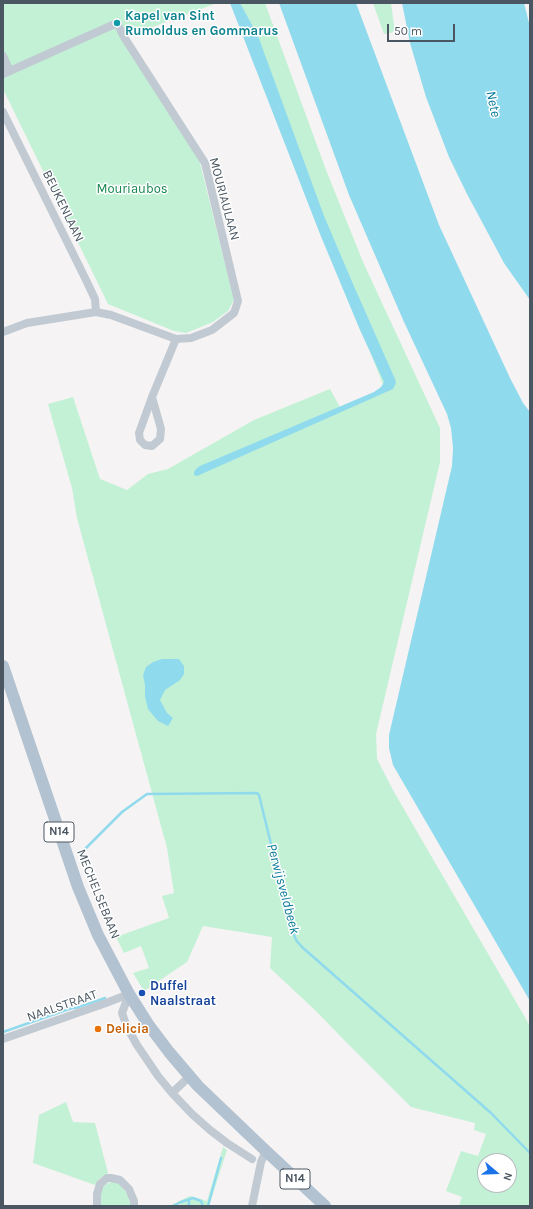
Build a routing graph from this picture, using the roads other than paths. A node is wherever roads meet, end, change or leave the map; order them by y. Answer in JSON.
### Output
{"nodes":[{"id":1,"x":3,"y":56,"type":"edge"},
{"id":2,"x":6,"y":73,"type":"edge"},
{"id":3,"x":3,"y":112,"type":"edge"},
{"id":4,"x":95,"y":299,"type":"junction"},
{"id":5,"x":96,"y":312,"type":"junction"},
{"id":6,"x":111,"y":315,"type":"junction"},
{"id":7,"x":3,"y":332,"type":"edge"},
{"id":8,"x":176,"y":339,"type":"junction"},
{"id":9,"x":152,"y":397,"type":"junction"},
{"id":10,"x":3,"y":666,"type":"edge"},
{"id":11,"x":128,"y":994,"type":"junction"},
{"id":12,"x":3,"y":1040,"type":"edge"},
{"id":13,"x":190,"y":1076,"type":"junction"},
{"id":14,"x":172,"y":1093,"type":"junction"},
{"id":15,"x":266,"y":1151,"type":"junction"},
{"id":16,"x":252,"y":1159,"type":"dead end"},
{"id":17,"x":97,"y":1206,"type":"edge"},
{"id":18,"x":134,"y":1206,"type":"edge"},
{"id":19,"x":252,"y":1206,"type":"edge"},
{"id":20,"x":325,"y":1206,"type":"edge"}],
"edges":[{"from":1,"to":2,"type":"street"},
{"from":2,"to":8,"type":"street","name":"MOURIAULAAN"},
{"from":3,"to":4,"type":"street","name":"BEUKENLAAN"},
{"from":4,"to":5,"type":"street","name":"BEUKENLAAN"},
{"from":4,"to":6,"type":"street"},
{"from":5,"to":6,"type":"street","name":"MOURIAULAAN"},
{"from":5,"to":7,"type":"street","name":"MOURIAULAAN"},
{"from":6,"to":8,"type":"street","name":"MOURIAULAAN"},
{"from":8,"to":9,"type":"street"},
{"from":9,"to":9,"type":"street"},
{"from":10,"to":11,"type":"main road","name":"MECHELSEBAAN","number":"N14"},
{"from":11,"to":12,"type":"street","name":"NAALSTRAAT"},
{"from":11,"to":13,"type":"main road","name":"MECHELSEBAAN","number":"N14"},
{"from":11,"to":14,"type":"street"},
{"from":13,"to":14,"type":"street"},
{"from":13,"to":15,"type":"main road","name":"MECHELSEBAAN","number":"N14"},
{"from":14,"to":16,"type":"street"},
{"from":15,"to":19,"type":"street"},
{"from":15,"to":20,"type":"main road","name":"MECHELSEBAAN","number":"N14"},
{"from":17,"to":18,"type":"street"}]}
